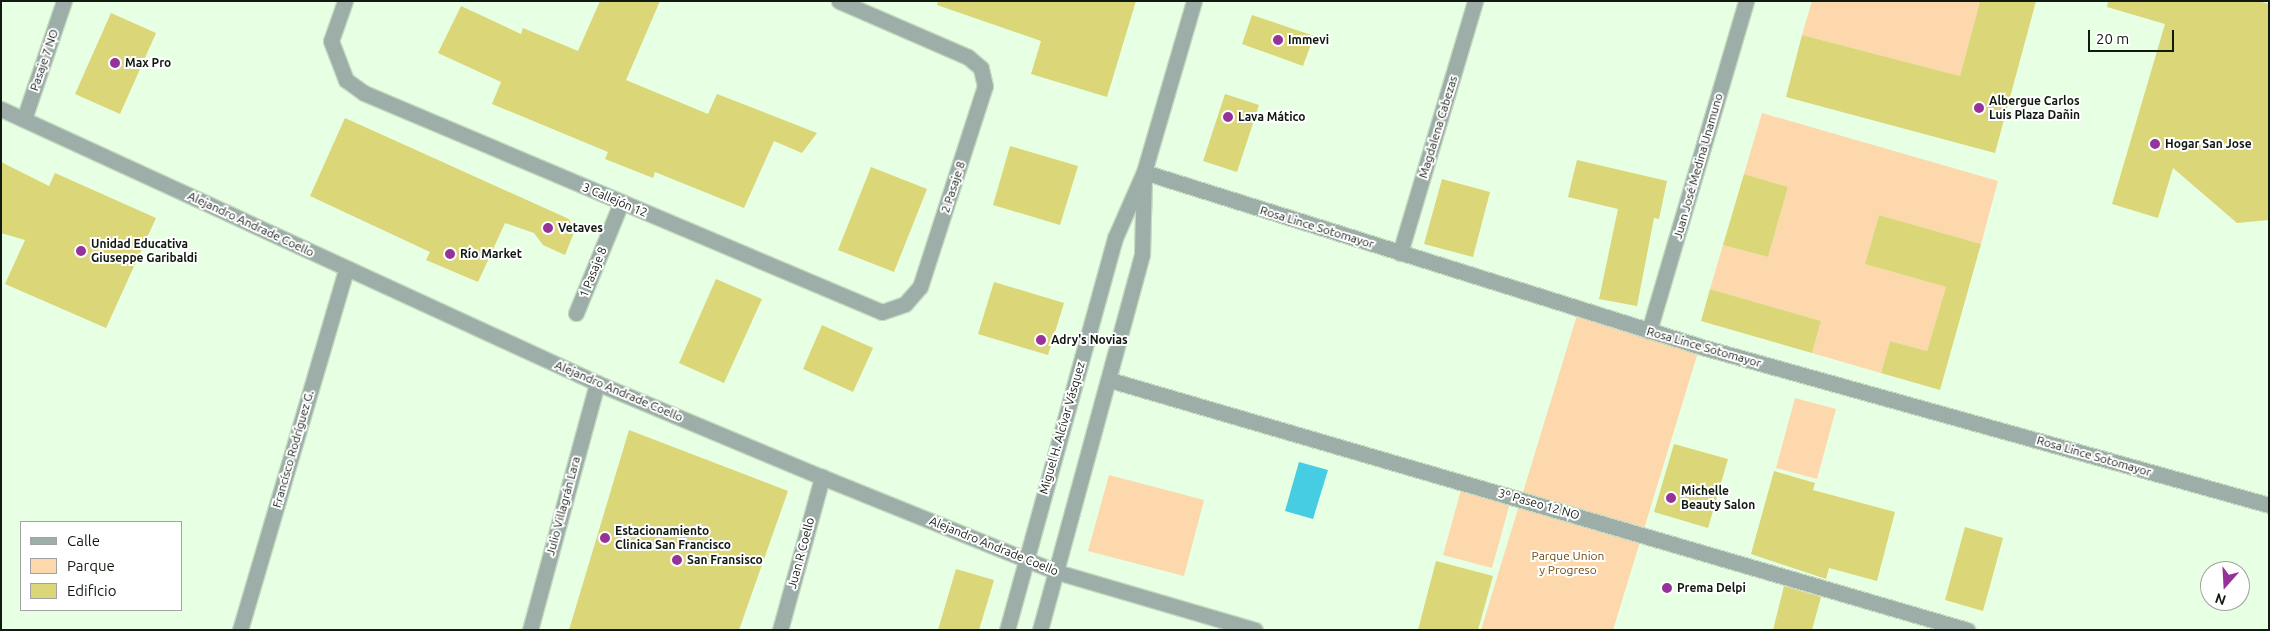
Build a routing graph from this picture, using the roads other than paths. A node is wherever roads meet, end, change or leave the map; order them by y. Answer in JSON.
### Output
{"nodes":[{"id":1,"x":64,"y":1,"type":"edge"},
{"id":2,"x":345,"y":1,"type":"edge"},
{"id":3,"x":839,"y":1,"type":"edge"},
{"id":4,"x":1194,"y":1,"type":"edge"},
{"id":5,"x":1475,"y":1,"type":"edge"},
{"id":6,"x":1746,"y":1,"type":"edge"},
{"id":7,"x":1,"y":109,"type":"edge"},
{"id":8,"x":24,"y":119,"type":"junction"},
{"id":9,"x":1144,"y":172,"type":"junction"},
{"id":10,"x":621,"y":203,"type":"junction"},
{"id":11,"x":1400,"y":253,"type":"junction"},
{"id":12,"x":346,"y":268,"type":"junction"},
{"id":13,"x":920,"y":287,"type":"joint"},
{"id":14,"x":576,"y":314,"type":"dead end"},
{"id":15,"x":1649,"y":331,"type":"junction"},
{"id":16,"x":1110,"y":380,"type":"junction"},
{"id":17,"x":597,"y":383,"type":"junction"},
{"id":18,"x":822,"y":477,"type":"junction"},
{"id":19,"x":2269,"y":505,"type":"edge"},
{"id":20,"x":1025,"y":560,"type":"junction"},
{"id":21,"x":1057,"y":572,"type":"junction"},
{"id":22,"x":240,"y":630,"type":"edge"},
{"id":23,"x":530,"y":630,"type":"edge"},
{"id":24,"x":780,"y":630,"type":"edge"},
{"id":25,"x":1007,"y":630,"type":"edge"},
{"id":26,"x":1040,"y":630,"type":"edge"},
{"id":27,"x":1255,"y":630,"type":"edge"},
{"id":28,"x":1967,"y":630,"type":"edge"}],
"edges":[{"from":1,"to":8,"type":"street","name":"Pasaje 7 NO"},
{"from":2,"to":10,"type":"street","name":"3 Callejón 12"},
{"from":3,"to":13,"type":"street","name":"2 Pasaje 8"},
{"from":4,"to":9,"type":"street","name":"Miguel H. Alcívar Vásquez"},
{"from":5,"to":11,"type":"street","name":"Magdalena Cabezas"},
{"from":6,"to":15,"type":"street","name":"Juan José Medina Unamuno"},
{"from":7,"to":8,"type":"street","name":"Alejandro Andrade Coello"},
{"from":8,"to":12,"type":"street","name":"Alejandro Andrade Coello"},
{"from":9,"to":11,"type":"street","name":"Rosa Lince Sotomayor"},
{"from":9,"to":16,"type":"street","name":"Miguel H. Alcívar Vásquez"},
{"from":9,"to":20,"type":"street","name":"Miguel H. Alcívar Vásquez"},
{"from":10,"to":13,"type":"street","name":"3 Callejón 12"},
{"from":10,"to":14,"type":"street","name":"1 Pasaje 8"},
{"from":11,"to":15,"type":"street","name":"Rosa Lince Sotomayor"},
{"from":12,"to":17,"type":"street","name":"Alejandro Andrade Coello"},
{"from":12,"to":22,"type":"street","name":"Francísco Rodríguez G."},
{"from":15,"to":19,"type":"street","name":"Rosa Lince Sotomayor"},
{"from":16,"to":21,"type":"street","name":"Miguel H. Alcívar Vásquez"},
{"from":16,"to":28,"type":"street","name":"3º Paseo 12 NO"},
{"from":17,"to":18,"type":"street","name":"Alejandro Andrade Coello"},
{"from":17,"to":23,"type":"street","name":"Julio Villagrán Lara"},
{"from":18,"to":20,"type":"street","name":"Alejandro Andrade Coello"},
{"from":18,"to":24,"type":"street","name":"Juan R Coello"},
{"from":20,"to":21,"type":"street","name":"Alejandro Andrade Coello"},
{"from":20,"to":25,"type":"street","name":"Miguel H. Alcívar Vásquez"},
{"from":21,"to":26,"type":"street","name":"Miguel H. Alcívar Vásquez"},
{"from":21,"to":27,"type":"street","name":"Alejandro Andrade Coello"}]}
